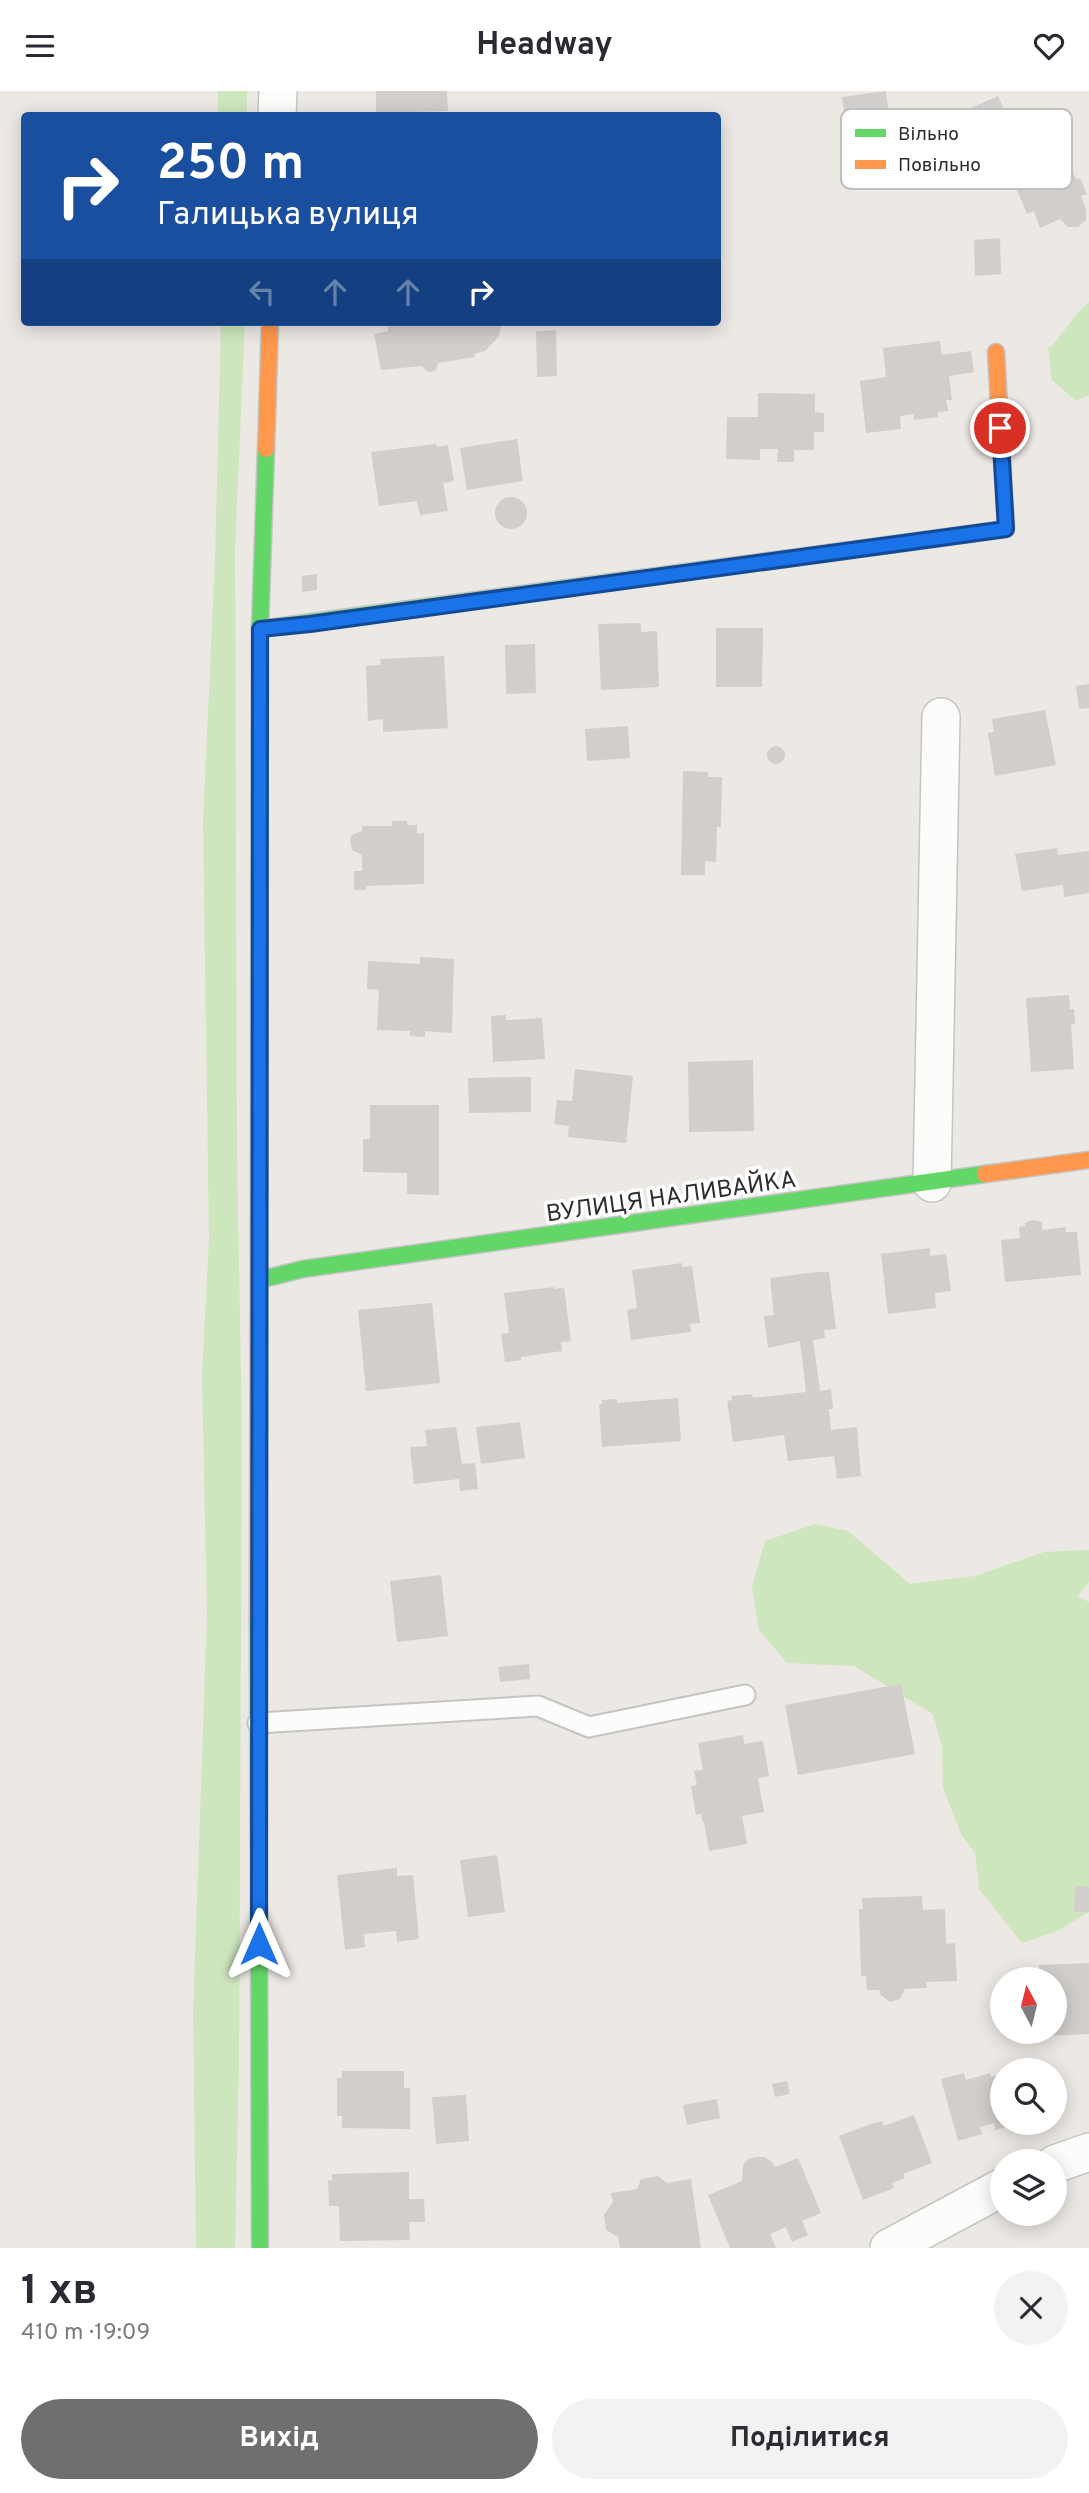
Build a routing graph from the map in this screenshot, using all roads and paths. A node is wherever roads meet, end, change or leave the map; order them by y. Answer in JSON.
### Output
{"nodes":[{"id":1,"x":278,"y":91,"type":"edge"},
{"id":2,"x":277,"y":112,"type":"edge"},
{"id":3,"x":270,"y":326,"type":"edge"},
{"id":4,"x":996,"y":352,"type":"dead end"},
{"id":5,"x":260,"y":629,"type":"junction"},
{"id":6,"x":941,"y":717,"type":"dead end"},
{"id":7,"x":1089,"y":1160,"type":"edge"},
{"id":8,"x":932,"y":1183,"type":"junction"},
{"id":9,"x":259,"y":1280,"type":"junction"},
{"id":10,"x":745,"y":1695,"type":"dead end"},
{"id":11,"x":258,"y":1723,"type":"junction"},
{"id":12,"x":1089,"y":2152,"type":"edge"},
{"id":13,"x":1067,"y":2160,"type":"edge"},
{"id":14,"x":990,"y":2194,"type":"edge"},
{"id":15,"x":260,"y":2248,"type":"edge"},
{"id":16,"x":889,"y":2248,"type":"edge"}],
"edges":[{"from":1,"to":2,"type":"street"},
{"from":3,"to":5,"type":"street"},
{"from":4,"to":5,"type":"street"},
{"from":5,"to":9,"type":"street"},
{"from":6,"to":8,"type":"street"},
{"from":7,"to":8,"type":"street","name":"ВУЛИЦЯ НАЛИВАЙКА"},
{"from":8,"to":9,"type":"street","name":"ВУЛИЦЯ НАЛИВАЙКА"},
{"from":9,"to":11,"type":"street"},
{"from":10,"to":11,"type":"lane"},
{"from":11,"to":15,"type":"street"},
{"from":12,"to":13,"type":"street"},
{"from":14,"to":16,"type":"street"}]}
